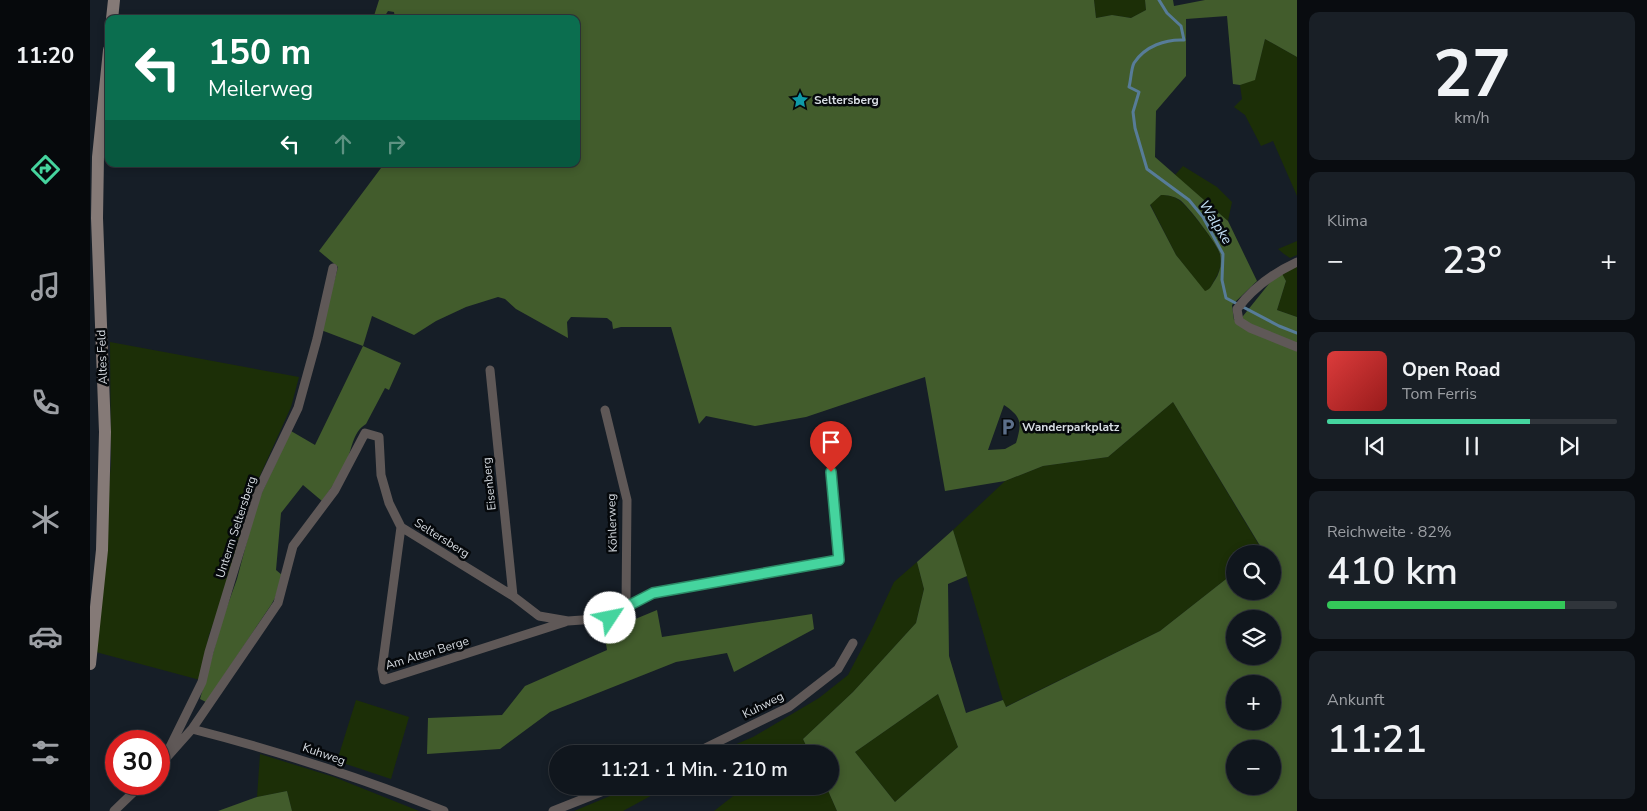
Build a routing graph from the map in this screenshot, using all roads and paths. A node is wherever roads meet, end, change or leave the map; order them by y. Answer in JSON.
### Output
{"nodes":[{"id":1,"x":114,"y":0,"type":"edge"},
{"id":2,"x":112,"y":15,"type":"edge"},
{"id":3,"x":105,"y":89,"type":"edge"},
{"id":4,"x":1297,"y":262,"type":"edge"},
{"id":5,"x":333,"y":268,"type":"dead end"},
{"id":6,"x":1297,"y":347,"type":"edge"},
{"id":7,"x":490,"y":370,"type":"dead end"},
{"id":8,"x":606,"y":410,"type":"dead end"},
{"id":9,"x":831,"y":472,"type":"dead end"},
{"id":10,"x":400,"y":526,"type":"junction"},
{"id":11,"x":513,"y":596,"type":"junction"},
{"id":12,"x":626,"y":607,"type":"junction"},
{"id":13,"x":568,"y":622,"type":"junction"},
{"id":14,"x":853,"y":643,"type":"dead end"},
{"id":15,"x":90,"y":664,"type":"edge"},
{"id":16,"x":192,"y":729,"type":"junction"},
{"id":17,"x":711,"y":745,"type":"edge"},
{"id":18,"x":170,"y":746,"type":"edge"},
{"id":19,"x":170,"y":754,"type":"edge"},
{"id":20,"x":131,"y":795,"type":"edge"},
{"id":21,"x":593,"y":795,"type":"edge"},
{"id":22,"x":114,"y":811,"type":"edge"},
{"id":23,"x":444,"y":811,"type":"edge"},
{"id":24,"x":553,"y":811,"type":"edge"}],
"edges":[{"from":1,"to":2,"type":"main road"},
{"from":3,"to":15,"type":"main road","name":"Altes Feld"},
{"from":4,"to":6,"type":"street"},
{"from":5,"to":18,"type":"street","name":"Unterm Seltersberg"},
{"from":7,"to":11,"type":"street","name":"Eisenberg"},
{"from":8,"to":12,"type":"street","name":"Köhlerweg"},
{"from":9,"to":12,"type":"street","name":"Seltersberg"},
{"from":10,"to":11,"type":"street","name":"Seltersberg"},
{"from":10,"to":13,"type":"street","name":"Am Alten Berge"},
{"from":10,"to":16,"type":"street","name":"Seltersberg"},
{"from":11,"to":13,"type":"street","name":"Seltersberg"},
{"from":12,"to":13,"type":"street","name":"Seltersberg"},
{"from":14,"to":17,"type":"street","name":"Kuhweg"},
{"from":16,"to":19,"type":"street"},
{"from":16,"to":23,"type":"street","name":"Kuhweg"},
{"from":20,"to":22,"type":"street"},
{"from":21,"to":24,"type":"street"}]}
